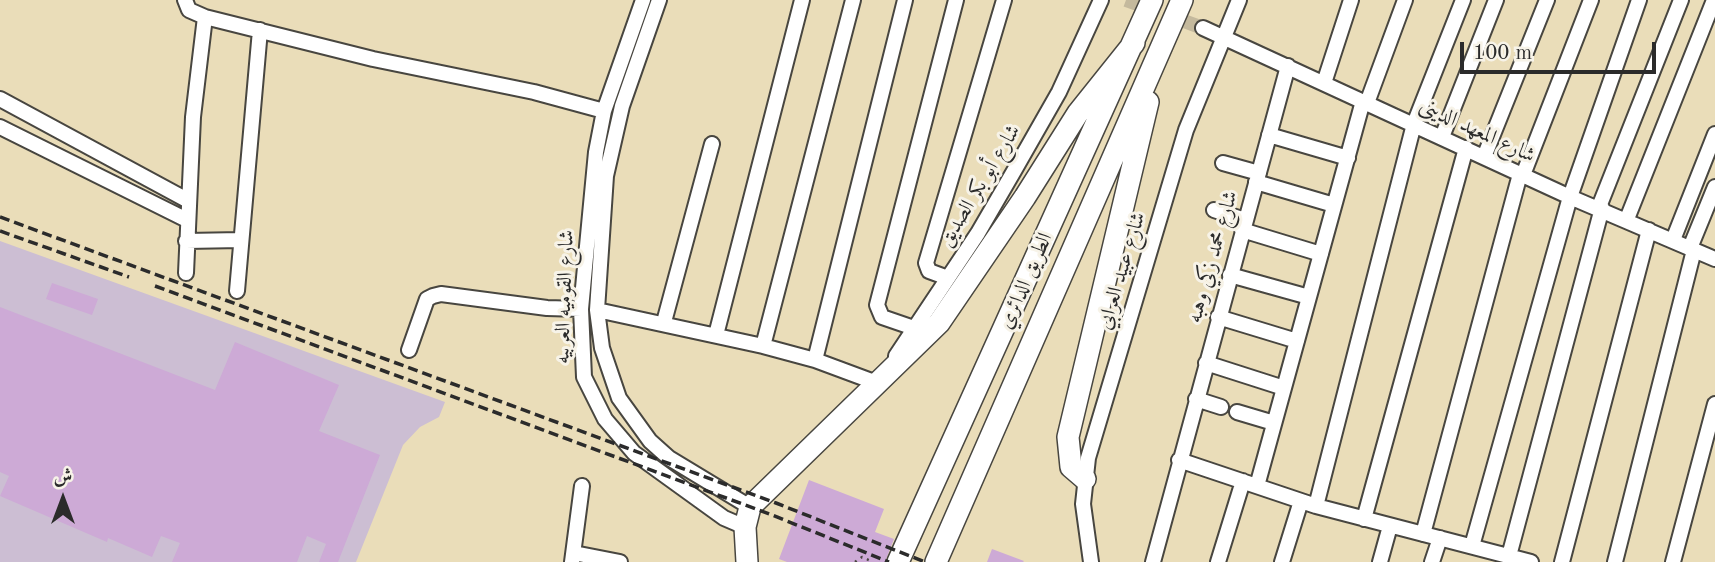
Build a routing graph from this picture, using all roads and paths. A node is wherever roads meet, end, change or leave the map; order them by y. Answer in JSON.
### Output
{"nodes":[{"id":1,"x":184,"y":0,"type":"edge"},
{"id":2,"x":643,"y":0,"type":"edge"},
{"id":3,"x":659,"y":0,"type":"edge"},
{"id":4,"x":802,"y":0,"type":"edge"},
{"id":5,"x":853,"y":0,"type":"edge"},
{"id":6,"x":905,"y":0,"type":"edge"},
{"id":7,"x":956,"y":0,"type":"edge"},
{"id":8,"x":1004,"y":0,"type":"edge"},
{"id":9,"x":1101,"y":0,"type":"edge"},
{"id":10,"x":1152,"y":0,"type":"edge"},
{"id":11,"x":1182,"y":0,"type":"edge"},
{"id":12,"x":1239,"y":0,"type":"edge"},
{"id":13,"x":1351,"y":0,"type":"edge"},
{"id":14,"x":1405,"y":0,"type":"edge"},
{"id":15,"x":1463,"y":0,"type":"edge"},
{"id":16,"x":1496,"y":0,"type":"edge"},
{"id":17,"x":1547,"y":0,"type":"edge"},
{"id":18,"x":1591,"y":0,"type":"edge"},
{"id":19,"x":1639,"y":0,"type":"edge"},
{"id":20,"x":1681,"y":0,"type":"edge"},
{"id":21,"x":1714,"y":0,"type":"edge"},
{"id":22,"x":205,"y":17,"type":"junction"},
{"id":23,"x":1203,"y":29,"type":"tunnel mouth"},
{"id":24,"x":260,"y":30,"type":"junction"},
{"id":25,"x":1223,"y":36,"type":"junction"},
{"id":26,"x":1165,"y":38,"type":"junction"},
{"id":27,"x":1134,"y":43,"type":"junction"},
{"id":28,"x":1288,"y":66,"type":"junction"},
{"id":29,"x":1324,"y":83,"type":"junction"},
{"id":30,"x":0,"y":99,"type":"edge"},
{"id":31,"x":1365,"y":102,"type":"junction"},
{"id":32,"x":604,"y":111,"type":"junction"},
{"id":33,"x":1414,"y":124,"type":"junction"},
{"id":34,"x":0,"y":127,"type":"edge"},
{"id":35,"x":1715,"y":134,"type":"edge"},
{"id":36,"x":1269,"y":135,"type":"junction"},
{"id":37,"x":1442,"y":137,"type":"junction"},
{"id":38,"x":712,"y":144,"type":"dead end"},
{"id":39,"x":1466,"y":148,"type":"junction"},
{"id":40,"x":1484,"y":157,"type":"junction"},
{"id":41,"x":1348,"y":158,"type":"junction"},
{"id":42,"x":1223,"y":163,"type":"dead end"},
{"id":43,"x":1521,"y":174,"type":"junction"},
{"id":44,"x":1257,"y":177,"type":"junction"},
{"id":45,"x":1715,"y":187,"type":"edge"},
{"id":46,"x":1570,"y":197,"type":"junction"},
{"id":47,"x":187,"y":200,"type":"junction"},
{"id":48,"x":1334,"y":205,"type":"junction"},
{"id":49,"x":1600,"y":208,"type":"junction"},
{"id":50,"x":1214,"y":210,"type":"dead end"},
{"id":51,"x":1627,"y":219,"type":"junction"},
{"id":52,"x":187,"y":220,"type":"junction"},
{"id":53,"x":1244,"y":225,"type":"junction"},
{"id":54,"x":1649,"y":230,"type":"junction"},
{"id":55,"x":241,"y":240,"type":"junction"},
{"id":56,"x":1673,"y":240,"type":"junction"},
{"id":57,"x":186,"y":241,"type":"junction"},
{"id":58,"x":1692,"y":249,"type":"junction"},
{"id":59,"x":1321,"y":254,"type":"junction"},
{"id":60,"x":1715,"y":259,"type":"edge"},
{"id":61,"x":186,"y":273,"type":"dead end"},
{"id":62,"x":1230,"y":275,"type":"junction"},
{"id":63,"x":948,"y":278,"type":"junction"},
{"id":64,"x":237,"y":290,"type":"dead end"},
{"id":65,"x":1309,"y":297,"type":"junction"},
{"id":66,"x":581,"y":309,"type":"junction"},
{"id":67,"x":597,"y":310,"type":"junction"},
{"id":68,"x":1218,"y":317,"type":"junction"},
{"id":69,"x":664,"y":322,"type":"junction"},
{"id":70,"x":914,"y":328,"type":"junction"},
{"id":71,"x":716,"y":335,"type":"junction"},
{"id":72,"x":1297,"y":341,"type":"junction"},
{"id":73,"x":763,"y":346,"type":"junction"},
{"id":74,"x":409,"y":350,"type":"dead end"},
{"id":75,"x":815,"y":360,"type":"junction"},
{"id":76,"x":1206,"y":363,"type":"junction"},
{"id":77,"x":877,"y":383,"type":"junction"},
{"id":78,"x":1284,"y":388,"type":"junction"},
{"id":79,"x":1196,"y":399,"type":"junction"},
{"id":80,"x":1715,"y":404,"type":"edge"},
{"id":81,"x":1221,"y":407,"type":"dead end"},
{"id":82,"x":1237,"y":412,"type":"dead end"},
{"id":83,"x":1275,"y":423,"type":"junction"},
{"id":84,"x":1179,"y":460,"type":"junction"},
{"id":85,"x":1085,"y":479,"type":"junction"},
{"id":86,"x":1250,"y":484,"type":"junction"},
{"id":87,"x":582,"y":486,"type":"dead end"},
{"id":88,"x":1301,"y":501,"type":"junction"},
{"id":89,"x":1316,"y":506,"type":"junction"},
{"id":90,"x":748,"y":517,"type":"junction"},
{"id":91,"x":1364,"y":519,"type":"junction"},
{"id":92,"x":1390,"y":526,"type":"junction"},
{"id":93,"x":1423,"y":534,"type":"junction"},
{"id":94,"x":1440,"y":538,"type":"junction"},
{"id":95,"x":1474,"y":552,"type":"edge"},
{"id":96,"x":940,"y":553,"type":"edge"},
{"id":97,"x":573,"y":557,"type":"edge"},
{"id":98,"x":1519,"y":560,"type":"edge"},
{"id":99,"x":620,"y":562,"type":"edge"},
{"id":100,"x":747,"y":562,"type":"edge"},
{"id":101,"x":855,"y":562,"type":"edge"},
{"id":102,"x":873,"y":562,"type":"edge"},
{"id":103,"x":898,"y":562,"type":"edge"},
{"id":104,"x":1091,"y":562,"type":"edge"},
{"id":105,"x":1153,"y":562,"type":"edge"},
{"id":106,"x":1218,"y":562,"type":"edge"},
{"id":107,"x":1282,"y":562,"type":"edge"},
{"id":108,"x":1380,"y":562,"type":"edge"},
{"id":109,"x":1432,"y":562,"type":"edge"},
{"id":110,"x":1562,"y":562,"type":"edge"},
{"id":111,"x":1615,"y":562,"type":"edge"},
{"id":112,"x":1673,"y":562,"type":"edge"}],
"edges":[{"from":1,"to":22,"type":"street"},
{"from":2,"to":32,"type":"street","name":"شارع القوميه العربيه"},
{"from":3,"to":67,"type":"street","name":"شارع القوميه العربيه"},
{"from":4,"to":71,"type":"street"},
{"from":5,"to":73,"type":"street"},
{"from":6,"to":75,"type":"street"},
{"from":7,"to":70,"type":"street"},
{"from":8,"to":63,"type":"street"},
{"from":9,"to":63,"type":"street","name":"شارع أبو بكر الصديق"},
{"from":10,"to":27,"type":"highway","name":"الطريق الدائري"},
{"from":11,"to":26,"type":"highway","name":"الطريق الدائري"},
{"from":12,"to":25,"type":"street","name":"شارع عبيد العرابي"},
{"from":13,"to":29,"type":"street"},
{"from":14,"to":31,"type":"street"},
{"from":15,"to":33,"type":"street"},
{"from":16,"to":37,"type":"street"},
{"from":17,"to":40,"type":"street"},
{"from":18,"to":43,"type":"street"},
{"from":19,"to":46,"type":"street"},
{"from":20,"to":49,"type":"street"},
{"from":21,"to":51,"type":"street"},
{"from":22,"to":24,"type":"street"},
{"from":22,"to":47,"type":"street"},
{"from":23,"to":25,"type":"street","name":"شارع المعهد الدينى"},
{"from":24,"to":32,"type":"street"},
{"from":24,"to":55,"type":"street"},
{"from":25,"to":28,"type":"street","name":"شارع المعهد الدينى"},
{"from":25,"to":85,"type":"street","name":"شارع عبيد العرابي"},
{"from":26,"to":85,"type":"highway"},
{"from":26,"to":96,"type":"highway","name":"الطريق الدائري"},
{"from":27,"to":77,"type":"highway"},
{"from":27,"to":103,"type":"highway","name":"الطريق الدائري"},
{"from":28,"to":29,"type":"street","name":"شارع المعهد الدينى"},
{"from":28,"to":36,"type":"street","name":"شارع محمد زكي وهبه"},
{"from":29,"to":31,"type":"street","name":"شارع المعهد الدينى"},
{"from":30,"to":47,"type":"street"},
{"from":31,"to":33,"type":"street","name":"شارع المعهد الدينى"},
{"from":31,"to":41,"type":"street"},
{"from":32,"to":66,"type":"street","name":"شارع القوميه العربيه"},
{"from":33,"to":37,"type":"street","name":"شارع المعهد الدينى"},
{"from":33,"to":89,"type":"street"},
{"from":34,"to":52,"type":"street"},
{"from":35,"to":56,"type":"street"},
{"from":36,"to":41,"type":"street"},
{"from":36,"to":44,"type":"street","name":"شارع محمد زكي وهبه"},
{"from":37,"to":39,"type":"street","name":"شارع المعهد الدينى"},
{"from":38,"to":69,"type":"street"},
{"from":39,"to":40,"type":"street","name":"شارع المعهد الدينى"},
{"from":39,"to":91,"type":"street"},
{"from":40,"to":43,"type":"street","name":"شارع المعهد الدينى"},
{"from":41,"to":48,"type":"street"},
{"from":42,"to":44,"type":"street"},
{"from":43,"to":46,"type":"street","name":"شارع المعهد الدينى"},
{"from":43,"to":93,"type":"street"},
{"from":44,"to":48,"type":"street"},
{"from":44,"to":53,"type":"street","name":"شارع محمد زكي وهبه"},
{"from":45,"to":58,"type":"street"},
{"from":46,"to":49,"type":"street","name":"شارع المعهد الدينى"},
{"from":46,"to":95,"type":"street"},
{"from":47,"to":52,"type":"street"},
{"from":48,"to":59,"type":"street"},
{"from":49,"to":51,"type":"street","name":"شارع المعهد الدينى"},
{"from":49,"to":98,"type":"street"},
{"from":50,"to":53,"type":"street"},
{"from":51,"to":54,"type":"street","name":"شارع المعهد الدينى"},
{"from":52,"to":57,"type":"street"},
{"from":53,"to":59,"type":"street"},
{"from":53,"to":62,"type":"street","name":"شارع محمد زكي وهبه"},
{"from":54,"to":56,"type":"street","name":"شارع المعهد الدينى"},
{"from":54,"to":110,"type":"street"},
{"from":55,"to":57,"type":"street"},
{"from":55,"to":64,"type":"street"},
{"from":56,"to":58,"type":"street","name":"شارع المعهد الدينى"},
{"from":57,"to":61,"type":"street"},
{"from":58,"to":60,"type":"street","name":"شارع المعهد الدينى"},
{"from":58,"to":111,"type":"street"},
{"from":59,"to":65,"type":"street"},
{"from":62,"to":65,"type":"street"},
{"from":62,"to":68,"type":"street","name":"شارع محمد زكي وهبه"},
{"from":63,"to":70,"type":"street","name":"شارع أبو بكر الصديق"},
{"from":65,"to":72,"type":"street"},
{"from":66,"to":74,"type":"street"},
{"from":66,"to":90,"type":"street","name":"شارع القوميه العربيه"},
{"from":67,"to":69,"type":"street"},
{"from":67,"to":90,"type":"street","name":"شارع القوميه العربيه"},
{"from":68,"to":72,"type":"street"},
{"from":68,"to":76,"type":"street","name":"شارع محمد زكي وهبه"},
{"from":69,"to":71,"type":"street"},
{"from":70,"to":77,"type":"street","name":"شارع أبو بكر الصديق"},
{"from":71,"to":73,"type":"street"},
{"from":72,"to":78,"type":"street"},
{"from":73,"to":75,"type":"street"},
{"from":75,"to":77,"type":"street"},
{"from":76,"to":78,"type":"street"},
{"from":76,"to":79,"type":"street","name":"شارع محمد زكي وهبه"},
{"from":77,"to":90,"type":"highway"},
{"from":78,"to":83,"type":"street"},
{"from":79,"to":81,"type":"street"},
{"from":79,"to":84,"type":"street","name":"شارع محمد زكي وهبه"},
{"from":80,"to":112,"type":"street"},
{"from":82,"to":83,"type":"street"},
{"from":83,"to":86,"type":"street"},
{"from":84,"to":86,"type":"street"},
{"from":84,"to":105,"type":"street","name":"شارع محمد زكي وهبه"},
{"from":85,"to":104,"type":"street","name":"شارع عبيد العرابي"},
{"from":86,"to":88,"type":"street"},
{"from":86,"to":106,"type":"street"},
{"from":87,"to":97,"type":"street"},
{"from":88,"to":89,"type":"street"},
{"from":88,"to":107,"type":"street"},
{"from":89,"to":91,"type":"street"},
{"from":90,"to":100,"type":"highway"},
{"from":91,"to":92,"type":"street"},
{"from":92,"to":93,"type":"street"},
{"from":92,"to":108,"type":"street"},
{"from":93,"to":94,"type":"street"},
{"from":94,"to":95,"type":"street"},
{"from":94,"to":109,"type":"street"},
{"from":95,"to":98,"type":"street"},
{"from":97,"to":99,"type":"street"},
{"from":101,"to":102,"type":"path"}]}
